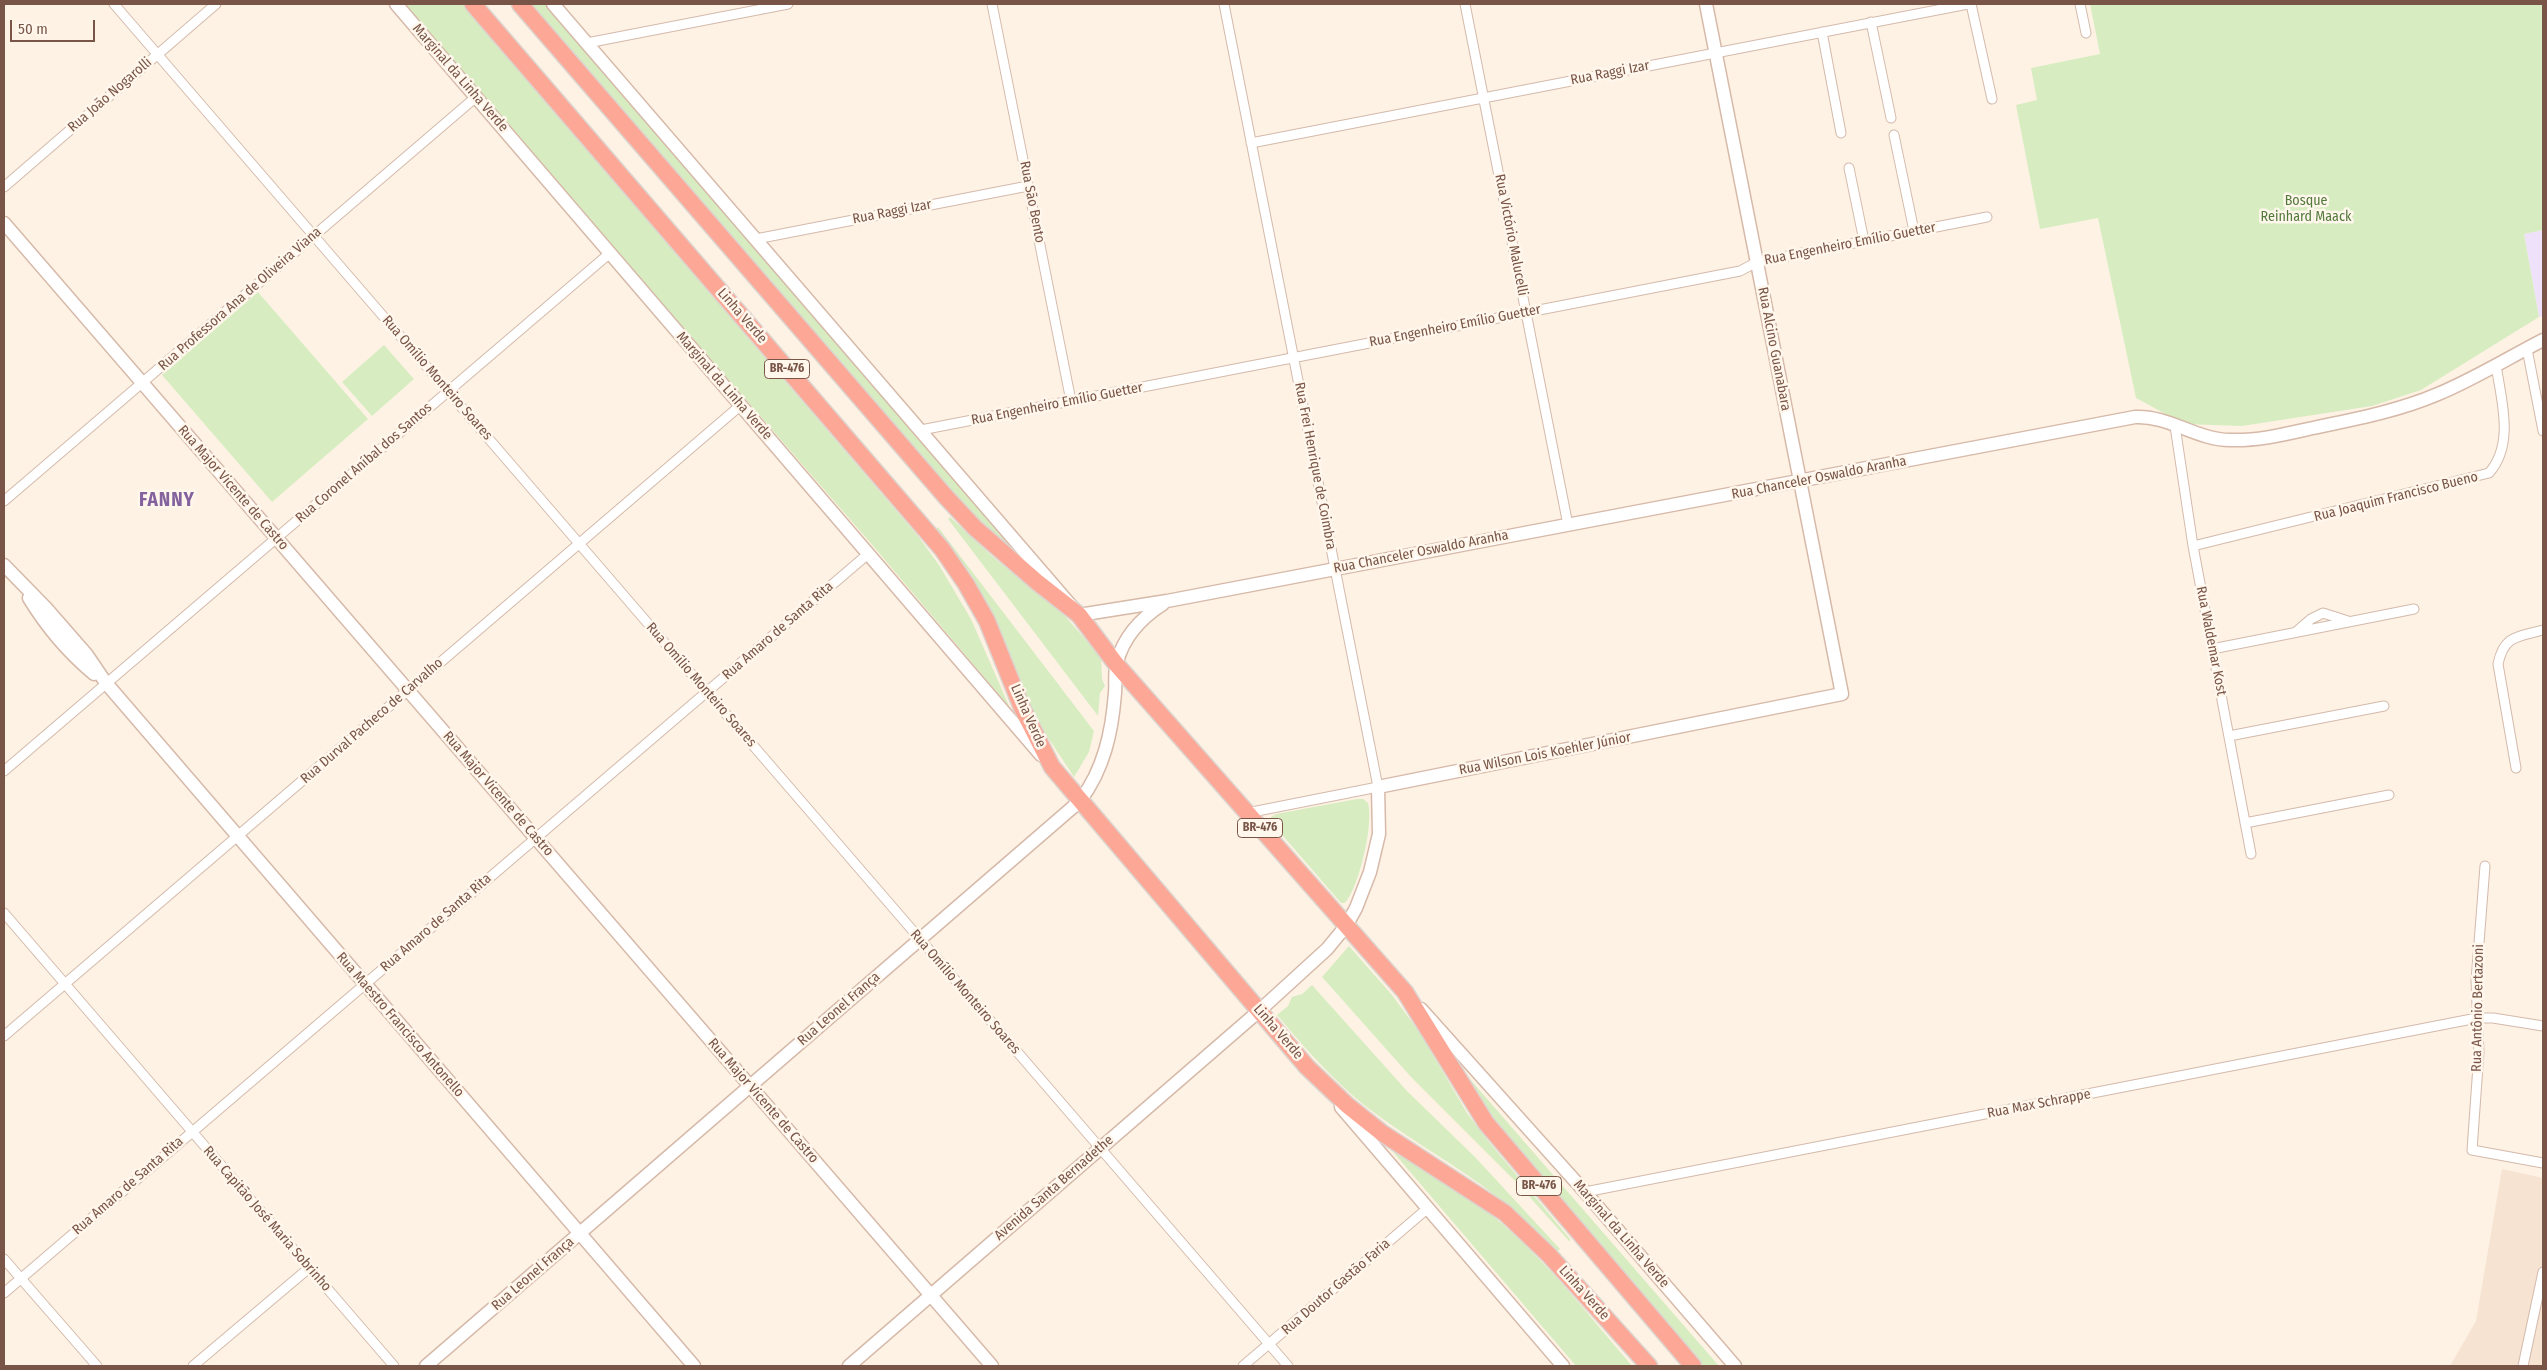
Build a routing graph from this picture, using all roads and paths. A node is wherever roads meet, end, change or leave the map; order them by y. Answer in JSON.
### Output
{"nodes":[{"id":1,"x":114,"y":4,"type":"edge"},
{"id":2,"x":216,"y":4,"type":"edge"},
{"id":3,"x":396,"y":4,"type":"edge"},
{"id":4,"x":473,"y":4,"type":"edge"},
{"id":5,"x":520,"y":4,"type":"edge"},
{"id":6,"x":553,"y":4,"type":"edge"},
{"id":7,"x":788,"y":4,"type":"edge"},
{"id":8,"x":992,"y":4,"type":"edge"},
{"id":9,"x":1224,"y":4,"type":"edge"},
{"id":10,"x":1465,"y":4,"type":"edge"},
{"id":11,"x":1706,"y":4,"type":"edge"},
{"id":12,"x":1970,"y":4,"type":"edge"},
{"id":13,"x":2080,"y":4,"type":"edge"},
{"id":14,"x":755,"y":7,"type":"edge"},
{"id":15,"x":1871,"y":22,"type":"junction"},
{"id":16,"x":1822,"y":32,"type":"junction"},
{"id":17,"x":2086,"y":33,"type":"dead end"},
{"id":18,"x":587,"y":43,"type":"junction"},
{"id":19,"x":1716,"y":52,"type":"junction"},
{"id":20,"x":158,"y":54,"type":"junction"},
{"id":21,"x":476,"y":97,"type":"junction"},
{"id":22,"x":1483,"y":98,"type":"junction"},
{"id":23,"x":1992,"y":99,"type":"dead end"},
{"id":24,"x":1891,"y":118,"type":"dead end"},
{"id":25,"x":1842,"y":133,"type":"dead end"},
{"id":26,"x":1894,"y":135,"type":"dead end"},
{"id":27,"x":1251,"y":143,"type":"junction"},
{"id":28,"x":1849,"y":168,"type":"dead end"},
{"id":29,"x":1028,"y":186,"type":"junction"},
{"id":30,"x":4,"y":187,"type":"edge"},
{"id":31,"x":1987,"y":217,"type":"dead end"},
{"id":32,"x":4,"y":223,"type":"edge"},
{"id":33,"x":1914,"y":232,"type":"junction"},
{"id":34,"x":314,"y":236,"type":"junction"},
{"id":35,"x":756,"y":239,"type":"junction"},
{"id":36,"x":1864,"y":241,"type":"junction"},
{"id":37,"x":610,"y":252,"type":"junction"},
{"id":38,"x":1757,"y":262,"type":"junction"},
{"id":39,"x":1526,"y":313,"type":"junction"},
{"id":40,"x":2543,"y":340,"type":"edge"},
{"id":41,"x":2527,"y":349,"type":"junction"},
{"id":42,"x":1294,"y":358,"type":"junction"},
{"id":43,"x":2496,"y":365,"type":"junction"},
{"id":44,"x":142,"y":383,"type":"junction"},
{"id":45,"x":448,"y":391,"type":"junction"},
{"id":46,"x":1071,"y":401,"type":"junction"},
{"id":47,"x":741,"y":405,"type":"junction"},
{"id":48,"x":2175,"y":426,"type":"junction"},
{"id":49,"x":920,"y":430,"type":"junction"},
{"id":50,"x":2543,"y":431,"type":"edge"},
{"id":51,"x":1800,"y":481,"type":"junction"},
{"id":52,"x":4,"y":502,"type":"edge"},
{"id":53,"x":1568,"y":525,"type":"junction"},
{"id":54,"x":276,"y":538,"type":"junction"},
{"id":55,"x":579,"y":544,"type":"junction"},
{"id":56,"x":2193,"y":546,"type":"junction"},
{"id":57,"x":868,"y":554,"type":"junction"},
{"id":58,"x":4,"y":565,"type":"edge"},
{"id":59,"x":1335,"y":568,"type":"junction"},
{"id":60,"x":1167,"y":601,"type":"junction"},
{"id":61,"x":2414,"y":609,"type":"dead end"},
{"id":62,"x":1079,"y":615,"type":"junction"},
{"id":63,"x":2349,"y":622,"type":"junction"},
{"id":64,"x":2543,"y":630,"type":"edge"},
{"id":65,"x":2296,"y":632,"type":"junction"},
{"id":66,"x":2212,"y":649,"type":"junction"},
{"id":67,"x":1116,"y":664,"type":"junction"},
{"id":68,"x":106,"y":684,"type":"junction"},
{"id":69,"x":408,"y":690,"type":"junction"},
{"id":70,"x":707,"y":692,"type":"junction"},
{"id":71,"x":1842,"y":694,"type":"joint"},
{"id":72,"x":2384,"y":706,"type":"dead end"},
{"id":73,"x":2229,"y":736,"type":"junction"},
{"id":74,"x":1052,"y":767,"type":"junction"},
{"id":75,"x":2516,"y":768,"type":"dead end"},
{"id":76,"x":4,"y":770,"type":"edge"},
{"id":77,"x":1378,"y":787,"type":"junction"},
{"id":78,"x":2389,"y":795,"type":"dead end"},
{"id":79,"x":1080,"y":800,"type":"junction"},
{"id":80,"x":1247,"y":813,"type":"junction"},
{"id":81,"x":2245,"y":823,"type":"junction"},
{"id":82,"x":237,"y":836,"type":"junction"},
{"id":83,"x":536,"y":838,"type":"junction"},
{"id":84,"x":2251,"y":854,"type":"dead end"},
{"id":85,"x":2485,"y":866,"type":"dead end"},
{"id":86,"x":4,"y":913,"type":"edge"},
{"id":87,"x":1346,"y":926,"type":"junction"},
{"id":88,"x":920,"y":939,"type":"junction"},
{"id":89,"x":65,"y":984,"type":"junction"},
{"id":90,"x":365,"y":984,"type":"junction"},
{"id":91,"x":1405,"y":992,"type":"junction"},
{"id":92,"x":1260,"y":1011,"type":"junction"},
{"id":93,"x":2477,"y":1018,"type":"junction"},
{"id":94,"x":2543,"y":1026,"type":"edge"},
{"id":95,"x":4,"y":1036,"type":"edge"},
{"id":96,"x":1307,"y":1067,"type":"junction"},
{"id":97,"x":750,"y":1086,"type":"junction"},
{"id":98,"x":192,"y":1132,"type":"junction"},
{"id":99,"x":1100,"y":1148,"type":"junction"},
{"id":100,"x":2543,"y":1163,"type":"edge"},
{"id":101,"x":1585,"y":1192,"type":"junction"},
{"id":102,"x":1428,"y":1208,"type":"junction"},
{"id":103,"x":580,"y":1233,"type":"junction"},
{"id":104,"x":4,"y":1259,"type":"edge"},
{"id":105,"x":309,"y":1268,"type":"junction"},
{"id":106,"x":2543,"y":1272,"type":"edge"},
{"id":107,"x":21,"y":1278,"type":"junction"},
{"id":108,"x":4,"y":1293,"type":"edge"},
{"id":109,"x":931,"y":1295,"type":"junction"},
{"id":110,"x":2540,"y":1300,"type":"edge"},
{"id":111,"x":2539,"y":1313,"type":"edge"},
{"id":112,"x":1269,"y":1344,"type":"junction"},
{"id":113,"x":97,"y":1366,"type":"edge"},
{"id":114,"x":193,"y":1366,"type":"edge"},
{"id":115,"x":394,"y":1366,"type":"edge"},
{"id":116,"x":426,"y":1366,"type":"edge"},
{"id":117,"x":694,"y":1366,"type":"edge"},
{"id":118,"x":849,"y":1366,"type":"edge"},
{"id":119,"x":992,"y":1366,"type":"edge"},
{"id":120,"x":1243,"y":1366,"type":"edge"},
{"id":121,"x":1288,"y":1366,"type":"edge"},
{"id":122,"x":1563,"y":1366,"type":"edge"},
{"id":123,"x":1649,"y":1366,"type":"edge"},
{"id":124,"x":1693,"y":1366,"type":"edge"},
{"id":125,"x":1735,"y":1366,"type":"edge"},
{"id":126,"x":2523,"y":1366,"type":"edge"}],
"edges":[{"from":1,"to":20,"type":"street","name":"Rua Omílio Monteiro Soares"},
{"from":2,"to":20,"type":"street","name":"Rua João Nogarolli"},
{"from":3,"to":21,"type":"main road","name":"Marginal da Linha Verde"},
{"from":4,"to":74,"type":"highway","name":"Linha Verde","number":"BR-476"},
{"from":5,"to":62,"type":"highway","number":"BR-476"},
{"from":6,"to":18,"type":"main road"},
{"from":7,"to":14,"type":"street"},
{"from":8,"to":29,"type":"street","name":"Rua São Bento"},
{"from":9,"to":27,"type":"street","name":"Rua Frei Henrique de Coimbra"},
{"from":10,"to":22,"type":"street","name":"Rua Victório Malucelli"},
{"from":11,"to":19,"type":"main road","name":"Rua Alcino Guanabara"},
{"from":12,"to":15,"type":"street","name":"Rua Raggi Izar"},
{"from":12,"to":23,"type":"street"},
{"from":13,"to":17,"type":"street"},
{"from":14,"to":18,"type":"street"},
{"from":15,"to":16,"type":"street","name":"Rua Raggi Izar"},
{"from":15,"to":24,"type":"street"},
{"from":16,"to":19,"type":"street","name":"Rua Raggi Izar"},
{"from":16,"to":25,"type":"street"},
{"from":18,"to":35,"type":"main road"},
{"from":19,"to":22,"type":"street","name":"Rua Raggi Izar"},
{"from":19,"to":38,"type":"main road","name":"Rua Alcino Guanabara"},
{"from":20,"to":30,"type":"street","name":"Rua João Nogarolli"},
{"from":20,"to":34,"type":"street","name":"Rua Omílio Monteiro Soares"},
{"from":21,"to":34,"type":"street","name":"Rua Professora Ana de Oliveira Viana"},
{"from":21,"to":37,"type":"main road","name":"Marginal da Linha Verde"},
{"from":22,"to":27,"type":"street","name":"Rua Raggi Izar"},
{"from":22,"to":39,"type":"street","name":"Rua Victório Malucelli"},
{"from":26,"to":33,"type":"street"},
{"from":27,"to":42,"type":"street","name":"Rua Frei Henrique de Coimbra"},
{"from":28,"to":36,"type":"street"},
{"from":29,"to":35,"type":"street","name":"Rua Raggi Izar"},
{"from":29,"to":46,"type":"street","name":"Rua São Bento"},
{"from":31,"to":33,"type":"street","name":"Rua Engenheiro Emílio Guetter"},
{"from":32,"to":44,"type":"main road","name":"Rua Major Vicente de Castro"},
{"from":33,"to":36,"type":"street","name":"Rua Engenheiro Emílio Guetter"},
{"from":34,"to":44,"type":"street","name":"Rua Professora Ana de Oliveira Viana"},
{"from":34,"to":45,"type":"street","name":"Rua Omílio Monteiro Soares"},
{"from":35,"to":49,"type":"main road"},
{"from":36,"to":38,"type":"street","name":"Rua Engenheiro Emílio Guetter"},
{"from":37,"to":45,"type":"street","name":"Rua Coronel Aníbal dos Santos"},
{"from":37,"to":47,"type":"main road","name":"Marginal da Linha Verde"},
{"from":38,"to":39,"type":"street","name":"Rua Engenheiro Emílio Guetter"},
{"from":38,"to":51,"type":"main road","name":"Rua Alcino Guanabara"},
{"from":39,"to":42,"type":"street","name":"Rua Engenheiro Emílio Guetter"},
{"from":39,"to":53,"type":"street","name":"Rua Victório Malucelli"},
{"from":40,"to":41,"type":"main road","name":"Rua Chanceler Oswaldo Aranha"},
{"from":41,"to":43,"type":"main road","name":"Rua Chanceler Oswaldo Aranha"},
{"from":41,"to":50,"type":"street"},
{"from":42,"to":46,"type":"street","name":"Rua Engenheiro Emílio Guetter"},
{"from":42,"to":59,"type":"street","name":"Rua Frei Henrique de Coimbra"},
{"from":43,"to":48,"type":"main road","name":"Rua Chanceler Oswaldo Aranha"},
{"from":43,"to":56,"type":"street","name":"Rua Joaquim Francisco Bueno"},
{"from":44,"to":52,"type":"street","name":"Rua Professora Ana de Oliveira Viana"},
{"from":44,"to":54,"type":"main road","name":"Rua Major Vicente de Castro"},
{"from":45,"to":54,"type":"street","name":"Rua Coronel Aníbal dos Santos"},
{"from":45,"to":55,"type":"street","name":"Rua Omílio Monteiro Soares"},
{"from":46,"to":49,"type":"street","name":"Rua Engenheiro Emílio Guetter"},
{"from":47,"to":55,"type":"street","name":"Rua Durval Pacheco de Carvalho"},
{"from":47,"to":57,"type":"main road","name":"Marginal da Linha Verde"},
{"from":48,"to":51,"type":"main road","name":"Rua Chanceler Oswaldo Aranha"},
{"from":48,"to":56,"type":"street","name":"Rua Waldemar Kost"},
{"from":49,"to":62,"type":"main road"},
{"from":51,"to":53,"type":"main road","name":"Rua Chanceler Oswaldo Aranha"},
{"from":51,"to":71,"type":"main road","name":"Rua Alcino Guanabara"},
{"from":53,"to":59,"type":"main road","name":"Rua Chanceler Oswaldo Aranha"},
{"from":54,"to":68,"type":"street","name":"Rua Coronel Aníbal dos Santos"},
{"from":54,"to":69,"type":"main road","name":"Rua Major Vicente de Castro"},
{"from":55,"to":69,"type":"street","name":"Rua Durval Pacheco de Carvalho"},
{"from":55,"to":70,"type":"street","name":"Rua Omílio Monteiro Soares"},
{"from":56,"to":66,"type":"street","name":"Rua Waldemar Kost"},
{"from":57,"to":70,"type":"street","name":"Rua Amaro de Santa Rita"},
{"from":57,"to":74,"type":"main road","name":"Marginal da Linha Verde"},
{"from":58,"to":68,"type":"main road","name":"Rua Maestro Francisco Antonello"},
{"from":59,"to":60,"type":"main road","name":"Rua Chanceler Oswaldo Aranha"},
{"from":59,"to":77,"type":"street","name":"Rua Frei Henrique de Coimbra"},
{"from":60,"to":62,"type":"main road","name":"Rua Chanceler Oswaldo Aranha"},
{"from":60,"to":67,"type":"main road","name":"Rua Leonel França"},
{"from":61,"to":63,"type":"street"},
{"from":62,"to":67,"type":"highway","number":"BR-476"},
{"from":63,"to":65,"type":"street"},
{"from":63,"to":65,"type":"street"},
{"from":64,"to":75,"type":"street"},
{"from":65,"to":66,"type":"street"},
{"from":66,"to":73,"type":"street","name":"Rua Waldemar Kost"},
{"from":67,"to":79,"type":"main road","name":"Rua Leonel França"},
{"from":67,"to":80,"type":"highway","number":"BR-476"},
{"from":68,"to":76,"type":"street","name":"Rua Coronel Aníbal dos Santos"},
{"from":68,"to":82,"type":"main road","name":"Rua Maestro Francisco Antonello"},
{"from":69,"to":82,"type":"street","name":"Rua Durval Pacheco de Carvalho"},
{"from":69,"to":83,"type":"main road","name":"Rua Major Vicente de Castro"},
{"from":70,"to":83,"type":"street","name":"Rua Amaro de Santa Rita"},
{"from":70,"to":88,"type":"street","name":"Rua Omílio Monteiro Soares"},
{"from":71,"to":77,"type":"main road","name":"Rua Wilson Lois Koehler Júnior"},
{"from":72,"to":73,"type":"street"},
{"from":73,"to":81,"type":"street","name":"Rua Waldemar Kost"},
{"from":74,"to":79,"type":"highway","name":"Linha Verde","number":"BR-476"},
{"from":77,"to":80,"type":"street","name":"Rua Wilson Lois Koehler Júnior"},
{"from":77,"to":87,"type":"main road","name":"Rua Frei Henrique de Coimbra"},
{"from":78,"to":81,"type":"street"},
{"from":79,"to":88,"type":"main road","name":"Rua Leonel França"},
{"from":79,"to":92,"type":"highway","name":"Linha Verde","number":"BR-476"},
{"from":80,"to":87,"type":"highway","number":"BR-476"},
{"from":81,"to":84,"type":"street","name":"Rua Waldemar Kost"},
{"from":82,"to":89,"type":"street","name":"Rua Durval Pacheco de Carvalho"},
{"from":82,"to":90,"type":"main road","name":"Rua Maestro Francisco Antonello"},
{"from":83,"to":90,"type":"street","name":"Rua Amaro de Santa Rita"},
{"from":83,"to":97,"type":"main road","name":"Rua Major Vicente de Castro"},
{"from":85,"to":93,"type":"street","name":"Rua Antônio Bertazoni"},
{"from":86,"to":89,"type":"street","name":"Rua Capitão José Maria Sobrinho"},
{"from":87,"to":91,"type":"highway","number":"BR-476"},
{"from":87,"to":92,"type":"main road","name":"Avenida Santa Bernadethe"},
{"from":88,"to":97,"type":"main road","name":"Rua Leonel França"},
{"from":88,"to":99,"type":"street","name":"Rua Omílio Monteiro Soares"},
{"from":89,"to":95,"type":"street","name":"Rua Durval Pacheco de Carvalho"},
{"from":89,"to":98,"type":"street","name":"Rua Capitão José Maria Sobrinho"},
{"from":90,"to":98,"type":"street","name":"Rua Amaro de Santa Rita"},
{"from":90,"to":103,"type":"main road","name":"Rua Maestro Francisco Antonello"},
{"from":91,"to":101,"type":"main road","name":"Marginal da Linha Verde"},
{"from":91,"to":124,"type":"highway","number":"BR-476"},
{"from":92,"to":96,"type":"highway","name":"Linha Verde","number":"BR-476"},
{"from":92,"to":99,"type":"main road","name":"Avenida Santa Bernadethe"},
{"from":93,"to":94,"type":"street","name":"Rua Max Schrappe"},
{"from":93,"to":100,"type":"street","name":"Rua Antônio Bertazoni"},
{"from":93,"to":101,"type":"street","name":"Rua Max Schrappe"},
{"from":96,"to":102,"type":"main road"},
{"from":96,"to":123,"type":"highway","name":"Linha Verde","number":"BR-476"},
{"from":97,"to":103,"type":"main road","name":"Rua Leonel França"},
{"from":97,"to":109,"type":"main road","name":"Rua Major Vicente de Castro"},
{"from":98,"to":105,"type":"street","name":"Rua Capitão José Maria Sobrinho"},
{"from":98,"to":107,"type":"street","name":"Rua Amaro de Santa Rita"},
{"from":99,"to":109,"type":"main road","name":"Avenida Santa Bernadethe"},
{"from":99,"to":112,"type":"street","name":"Rua Omílio Monteiro Soares"},
{"from":101,"to":125,"type":"main road","name":"Marginal da Linha Verde"},
{"from":102,"to":112,"type":"street","name":"Rua Doutor Gastão Faria"},
{"from":102,"to":122,"type":"main road"},
{"from":103,"to":116,"type":"main road","name":"Rua Leonel França"},
{"from":103,"to":117,"type":"main road","name":"Rua Maestro Francisco Antonello"},
{"from":104,"to":107,"type":"street"},
{"from":105,"to":114,"type":"street"},
{"from":105,"to":115,"type":"street","name":"Rua Capitão José Maria Sobrinho"},
{"from":106,"to":110,"type":"street"},
{"from":107,"to":108,"type":"street","name":"Rua Amaro de Santa Rita"},
{"from":107,"to":113,"type":"street"},
{"from":109,"to":118,"type":"main road","name":"Avenida Santa Bernadethe"},
{"from":109,"to":119,"type":"main road","name":"Rua Major Vicente de Castro"},
{"from":110,"to":111,"type":"street"},
{"from":111,"to":126,"type":"street"},
{"from":112,"to":120,"type":"street","name":"Rua Doutor Gastão Faria"},
{"from":112,"to":121,"type":"street","name":"Rua Omílio Monteiro Soares"}]}
